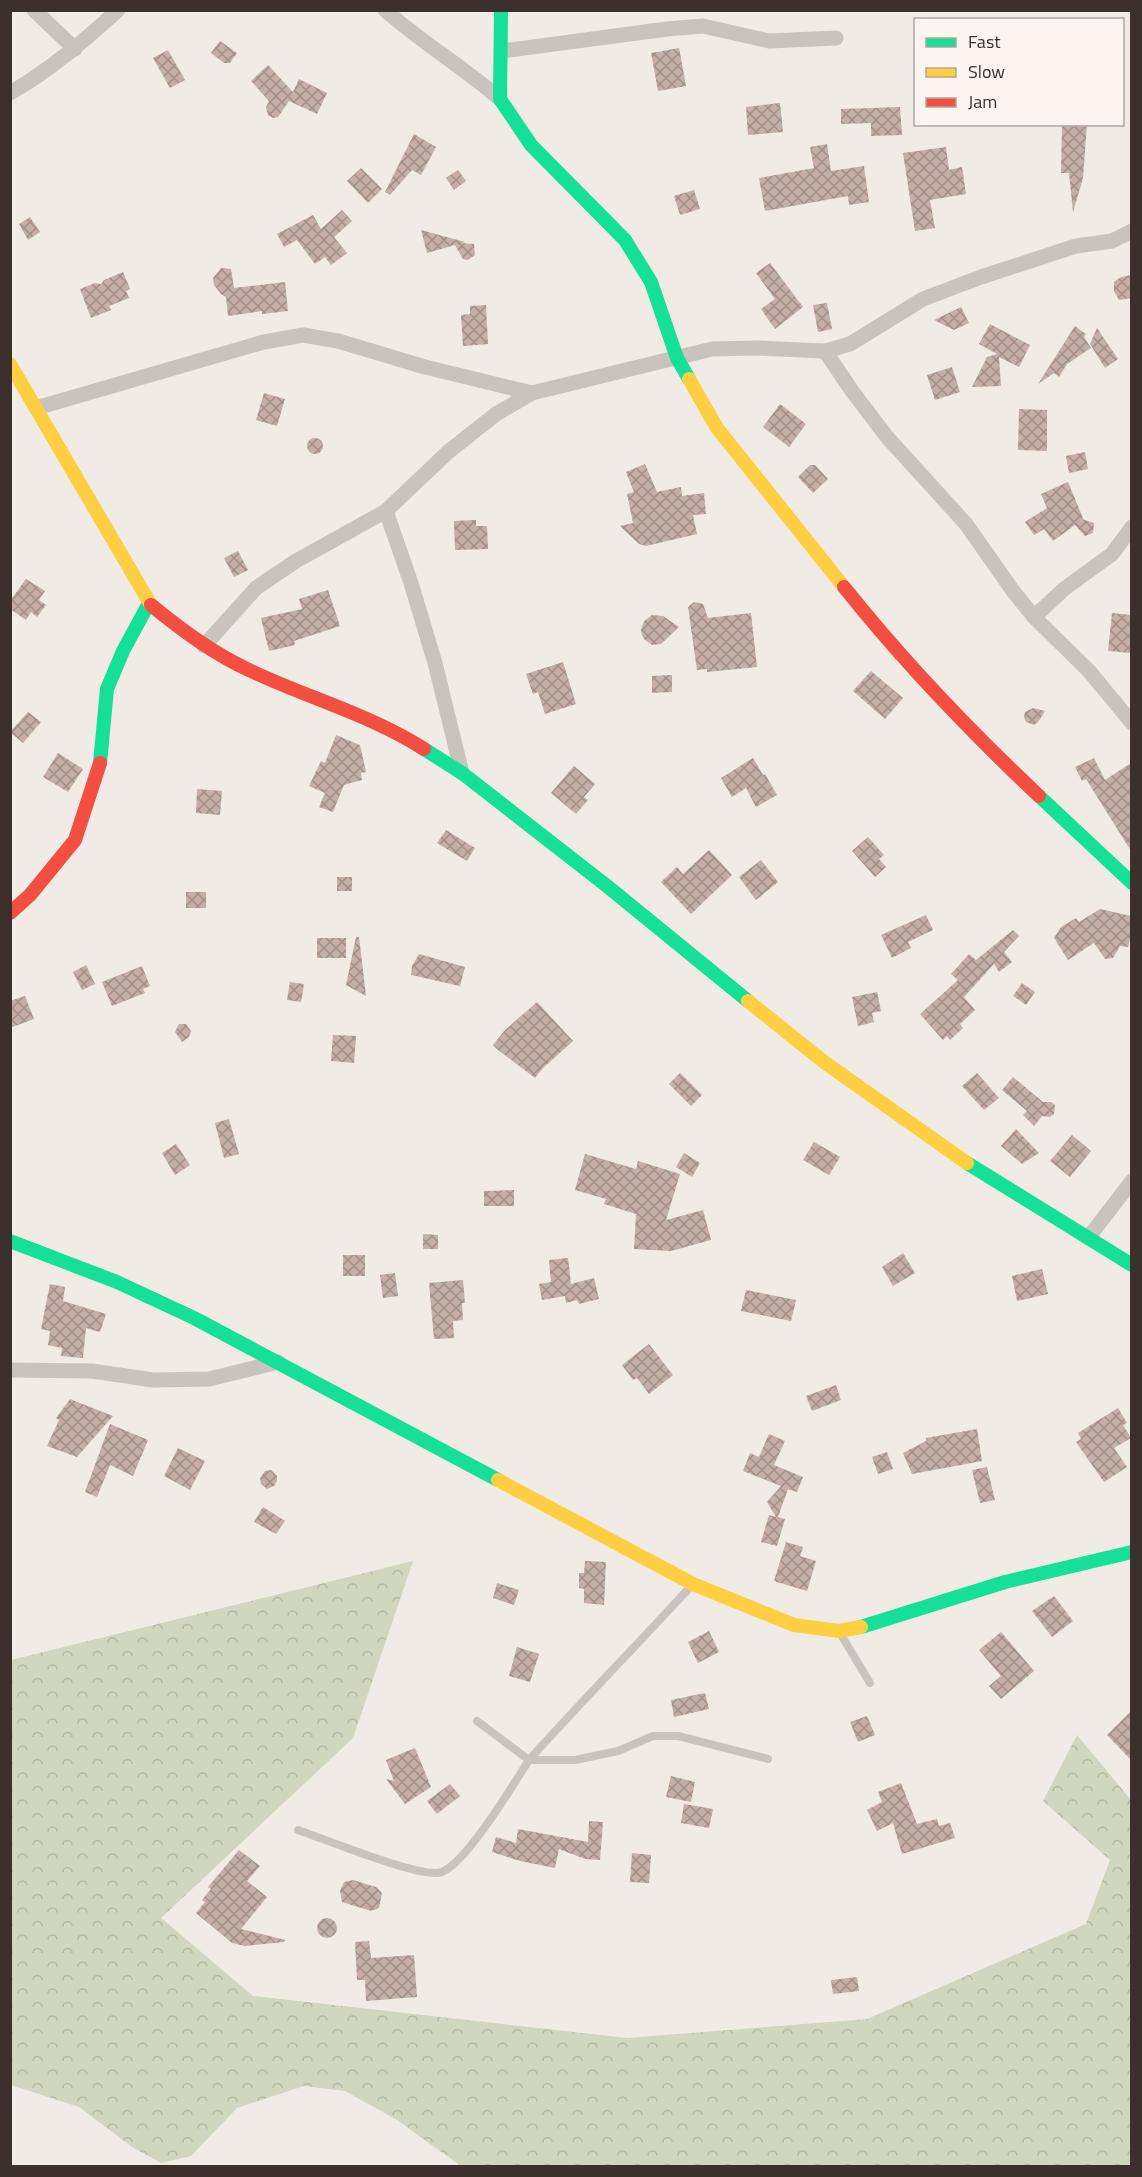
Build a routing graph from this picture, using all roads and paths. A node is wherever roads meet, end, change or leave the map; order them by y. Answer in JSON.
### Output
{"nodes":[{"id":1,"x":34,"y":10,"type":"edge"},
{"id":2,"x":118,"y":10,"type":"edge"},
{"id":3,"x":385,"y":10,"type":"edge"},
{"id":4,"x":501,"y":10,"type":"edge"},
{"id":5,"x":836,"y":38,"type":"dead end"},
{"id":6,"x":75,"y":49,"type":"junction"},
{"id":7,"x":502,"y":51,"type":"junction"},
{"id":8,"x":10,"y":93,"type":"edge"},
{"id":9,"x":500,"y":99,"type":"junction"},
{"id":10,"x":1131,"y":231,"type":"edge"},
{"id":11,"x":825,"y":351,"type":"junction"},
{"id":12,"x":677,"y":358,"type":"junction"},
{"id":13,"x":10,"y":364,"type":"edge"},
{"id":14,"x":532,"y":393,"type":"junction"},
{"id":15,"x":36,"y":408,"type":"junction"},
{"id":16,"x":386,"y":511,"type":"junction"},
{"id":17,"x":1131,"y":527,"type":"edge"},
{"id":18,"x":149,"y":603,"type":"junction"},
{"id":19,"x":1034,"y":617,"type":"junction"},
{"id":20,"x":204,"y":646,"type":"junction"},
{"id":21,"x":1131,"y":723,"type":"edge"},
{"id":22,"x":462,"y":773,"type":"junction"},
{"id":23,"x":1131,"y":883,"type":"edge"},
{"id":24,"x":10,"y":912,"type":"edge"},
{"id":25,"x":1131,"y":1181,"type":"edge"},
{"id":26,"x":1088,"y":1238,"type":"junction"},
{"id":27,"x":10,"y":1241,"type":"edge"},
{"id":28,"x":1131,"y":1265,"type":"edge"},
{"id":29,"x":278,"y":1362,"type":"junction"},
{"id":30,"x":10,"y":1370,"type":"edge"},
{"id":31,"x":1131,"y":1552,"type":"edge"},
{"id":32,"x":693,"y":1584,"type":"junction"},
{"id":33,"x":839,"y":1631,"type":"junction"},
{"id":34,"x":870,"y":1683,"type":"dead end"},
{"id":35,"x":477,"y":1721,"type":"dead end"},
{"id":36,"x":768,"y":1759,"type":"dead end"},
{"id":37,"x":529,"y":1760,"type":"junction"},
{"id":38,"x":298,"y":1830,"type":"dead end"}],
"edges":[{"from":1,"to":6,"type":"street"},
{"from":2,"to":6,"type":"street"},
{"from":3,"to":9,"type":"street"},
{"from":4,"to":7,"type":"street"},
{"from":5,"to":7,"type":"street"},
{"from":6,"to":8,"type":"street"},
{"from":7,"to":9,"type":"street"},
{"from":9,"to":12,"type":"street"},
{"from":10,"to":11,"type":"street"},
{"from":11,"to":12,"type":"street"},
{"from":11,"to":19,"type":"street"},
{"from":12,"to":14,"type":"street"},
{"from":12,"to":23,"type":"street"},
{"from":13,"to":15,"type":"street"},
{"from":14,"to":15,"type":"street"},
{"from":14,"to":16,"type":"street"},
{"from":15,"to":18,"type":"street"},
{"from":16,"to":20,"type":"street"},
{"from":16,"to":22,"type":"street"},
{"from":17,"to":19,"type":"street"},
{"from":18,"to":20,"type":"street"},
{"from":18,"to":24,"type":"street"},
{"from":19,"to":21,"type":"street"},
{"from":20,"to":22,"type":"street"},
{"from":22,"to":26,"type":"street"},
{"from":25,"to":26,"type":"street"},
{"from":26,"to":28,"type":"street"},
{"from":27,"to":29,"type":"street"},
{"from":29,"to":30,"type":"street"},
{"from":29,"to":32,"type":"street"},
{"from":31,"to":33,"type":"street"},
{"from":32,"to":33,"type":"street"},
{"from":32,"to":37,"type":"lane"},
{"from":33,"to":34,"type":"lane"},
{"from":35,"to":37,"type":"lane"},
{"from":36,"to":37,"type":"lane"},
{"from":37,"to":38,"type":"lane"}]}
